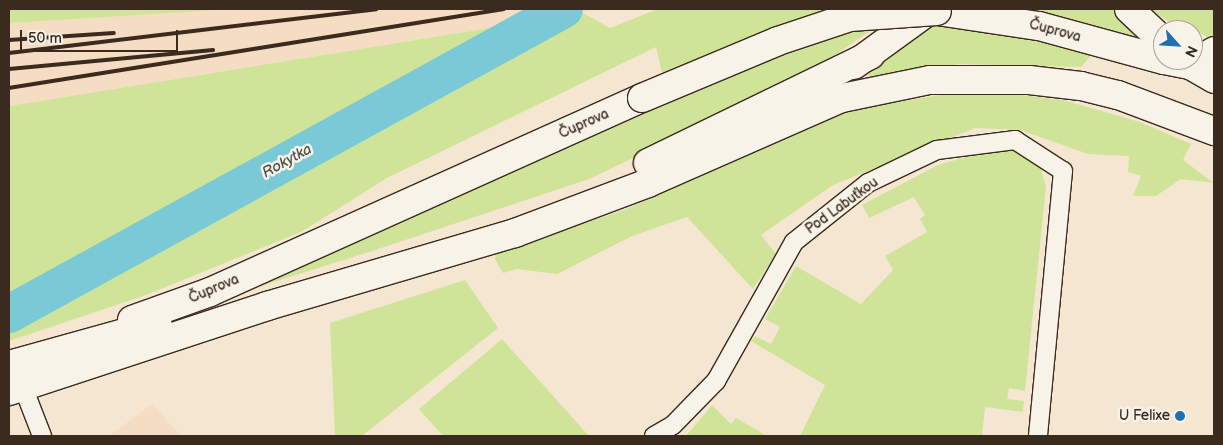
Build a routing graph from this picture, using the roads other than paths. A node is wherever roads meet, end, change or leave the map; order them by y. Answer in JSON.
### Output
{"nodes":[{"id":1,"x":932,"y":9,"type":"edge"},
{"id":2,"x":1129,"y":9,"type":"edge"},
{"id":3,"x":1153,"y":32,"type":"edge"},
{"id":4,"x":870,"y":55,"type":"junction"},
{"id":5,"x":1153,"y":57,"type":"edge"},
{"id":6,"x":1194,"y":70,"type":"edge"},
{"id":7,"x":1214,"y":79,"type":"edge"},
{"id":8,"x":1212,"y":134,"type":"edge"},
{"id":9,"x":698,"y":162,"type":"junction"},
{"id":10,"x":16,"y":376,"type":"edge"},
{"id":11,"x":42,"y":436,"type":"edge"},
{"id":12,"x":654,"y":436,"type":"edge"},
{"id":13,"x":1038,"y":436,"type":"edge"}],
"edges":[{"from":1,"to":4,"type":"main road"},
{"from":2,"to":3,"type":"main road"},
{"from":4,"to":9,"type":"main road"},
{"from":4,"to":10,"type":"main road","name":"Čuprova"},
{"from":5,"to":10,"type":"main road","name":"Čuprova","bridge":true},
{"from":6,"to":7,"type":"main road","name":"Čuprova"},
{"from":8,"to":9,"type":"main road"},
{"from":9,"to":10,"type":"main road"},
{"from":10,"to":11,"type":"street"},
{"from":12,"to":13,"type":"street","name":"Pod Labuťkou"}]}
